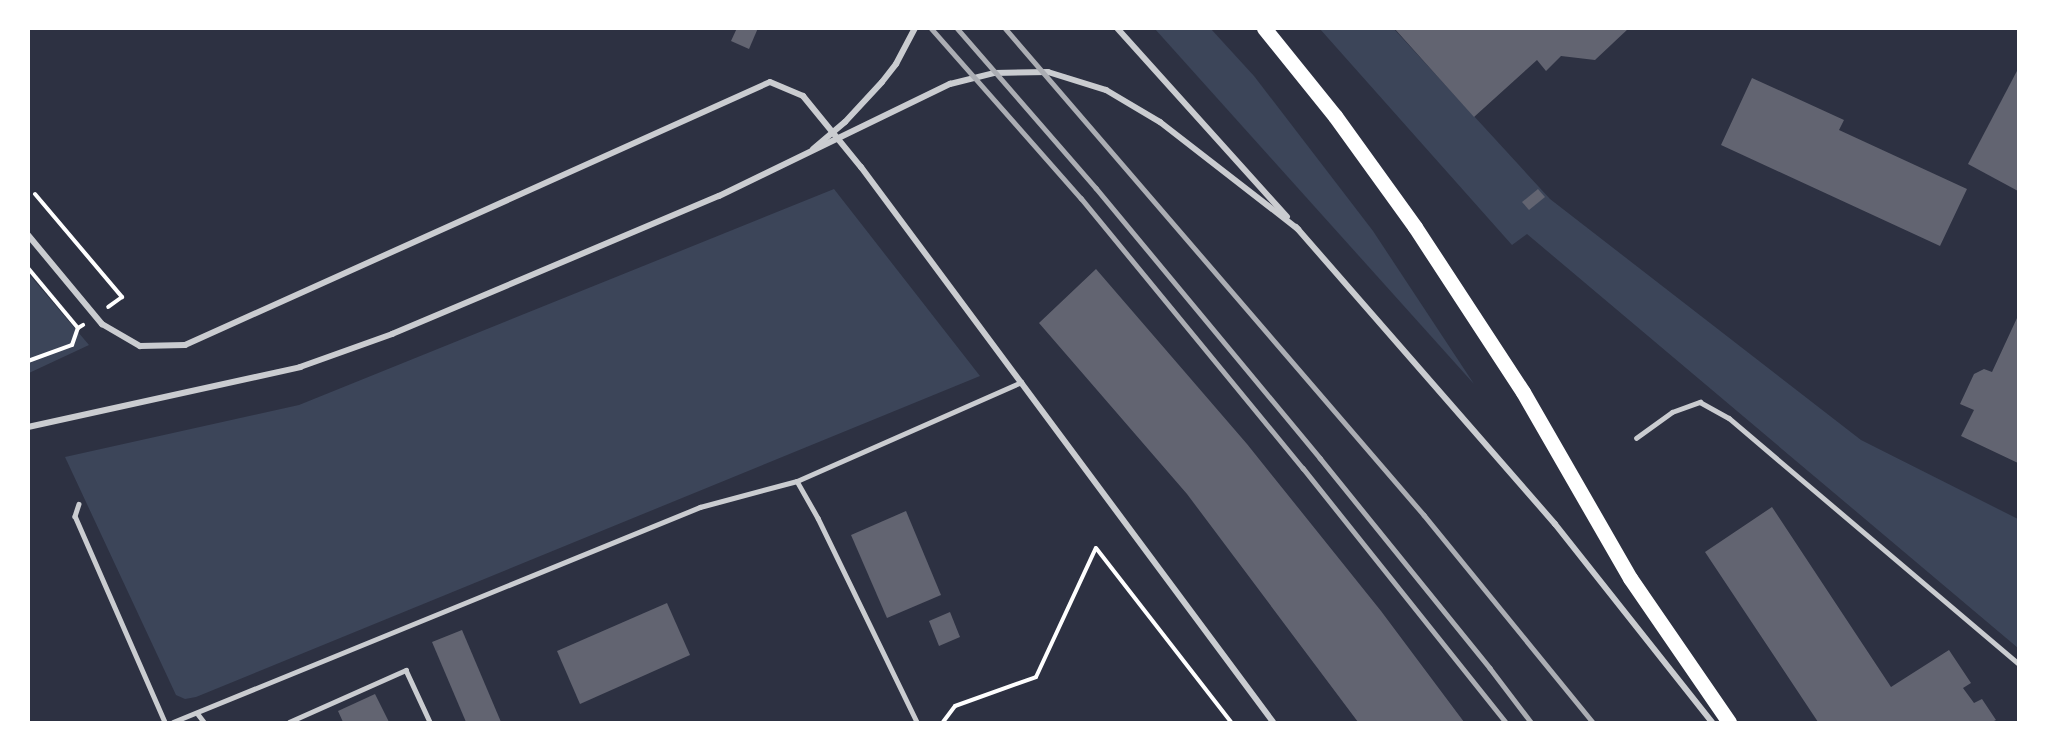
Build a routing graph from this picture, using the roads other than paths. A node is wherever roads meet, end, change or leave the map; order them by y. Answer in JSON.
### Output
{"nodes":[{"id":1,"x":915,"y":28,"type":"edge"},
{"id":2,"x":1117,"y":28,"type":"edge"},
{"id":3,"x":1264,"y":28,"type":"edge"},
{"id":4,"x":803,"y":157,"type":"junction"},
{"id":5,"x":1298,"y":229,"type":"junction"},
{"id":6,"x":28,"y":235,"type":"edge"},
{"id":7,"x":1021,"y":382,"type":"junction"},
{"id":8,"x":28,"y":427,"type":"edge"},
{"id":9,"x":1636,"y":438,"type":"dead end"},
{"id":10,"x":796,"y":481,"type":"junction"},
{"id":11,"x":79,"y":504,"type":"dead end"},
{"id":12,"x":2019,"y":663,"type":"edge"},
{"id":13,"x":198,"y":714,"type":"junction"},
{"id":14,"x":165,"y":723,"type":"edge"},
{"id":15,"x":173,"y":723,"type":"edge"},
{"id":16,"x":204,"y":723,"type":"edge"},
{"id":17,"x":289,"y":723,"type":"edge"},
{"id":18,"x":430,"y":723,"type":"edge"},
{"id":19,"x":917,"y":723,"type":"edge"},
{"id":20,"x":1273,"y":723,"type":"edge"},
{"id":21,"x":1712,"y":723,"type":"edge"},
{"id":22,"x":1729,"y":723,"type":"edge"}],
"edges":[{"from":1,"to":4,"type":"street"},
{"from":2,"to":5,"type":"street"},
{"from":3,"to":22,"type":"main road"},
{"from":4,"to":5,"type":"street"},
{"from":4,"to":8,"type":"street"},
{"from":5,"to":21,"type":"street"},
{"from":6,"to":7,"type":"street"},
{"from":7,"to":10,"type":"lane"},
{"from":7,"to":20,"type":"street"},
{"from":9,"to":12,"type":"lane"},
{"from":10,"to":13,"type":"lane"},
{"from":10,"to":19,"type":"lane"},
{"from":11,"to":14,"type":"lane"},
{"from":13,"to":15,"type":"lane"},
{"from":13,"to":16,"type":"lane"},
{"from":17,"to":18,"type":"lane"}]}
